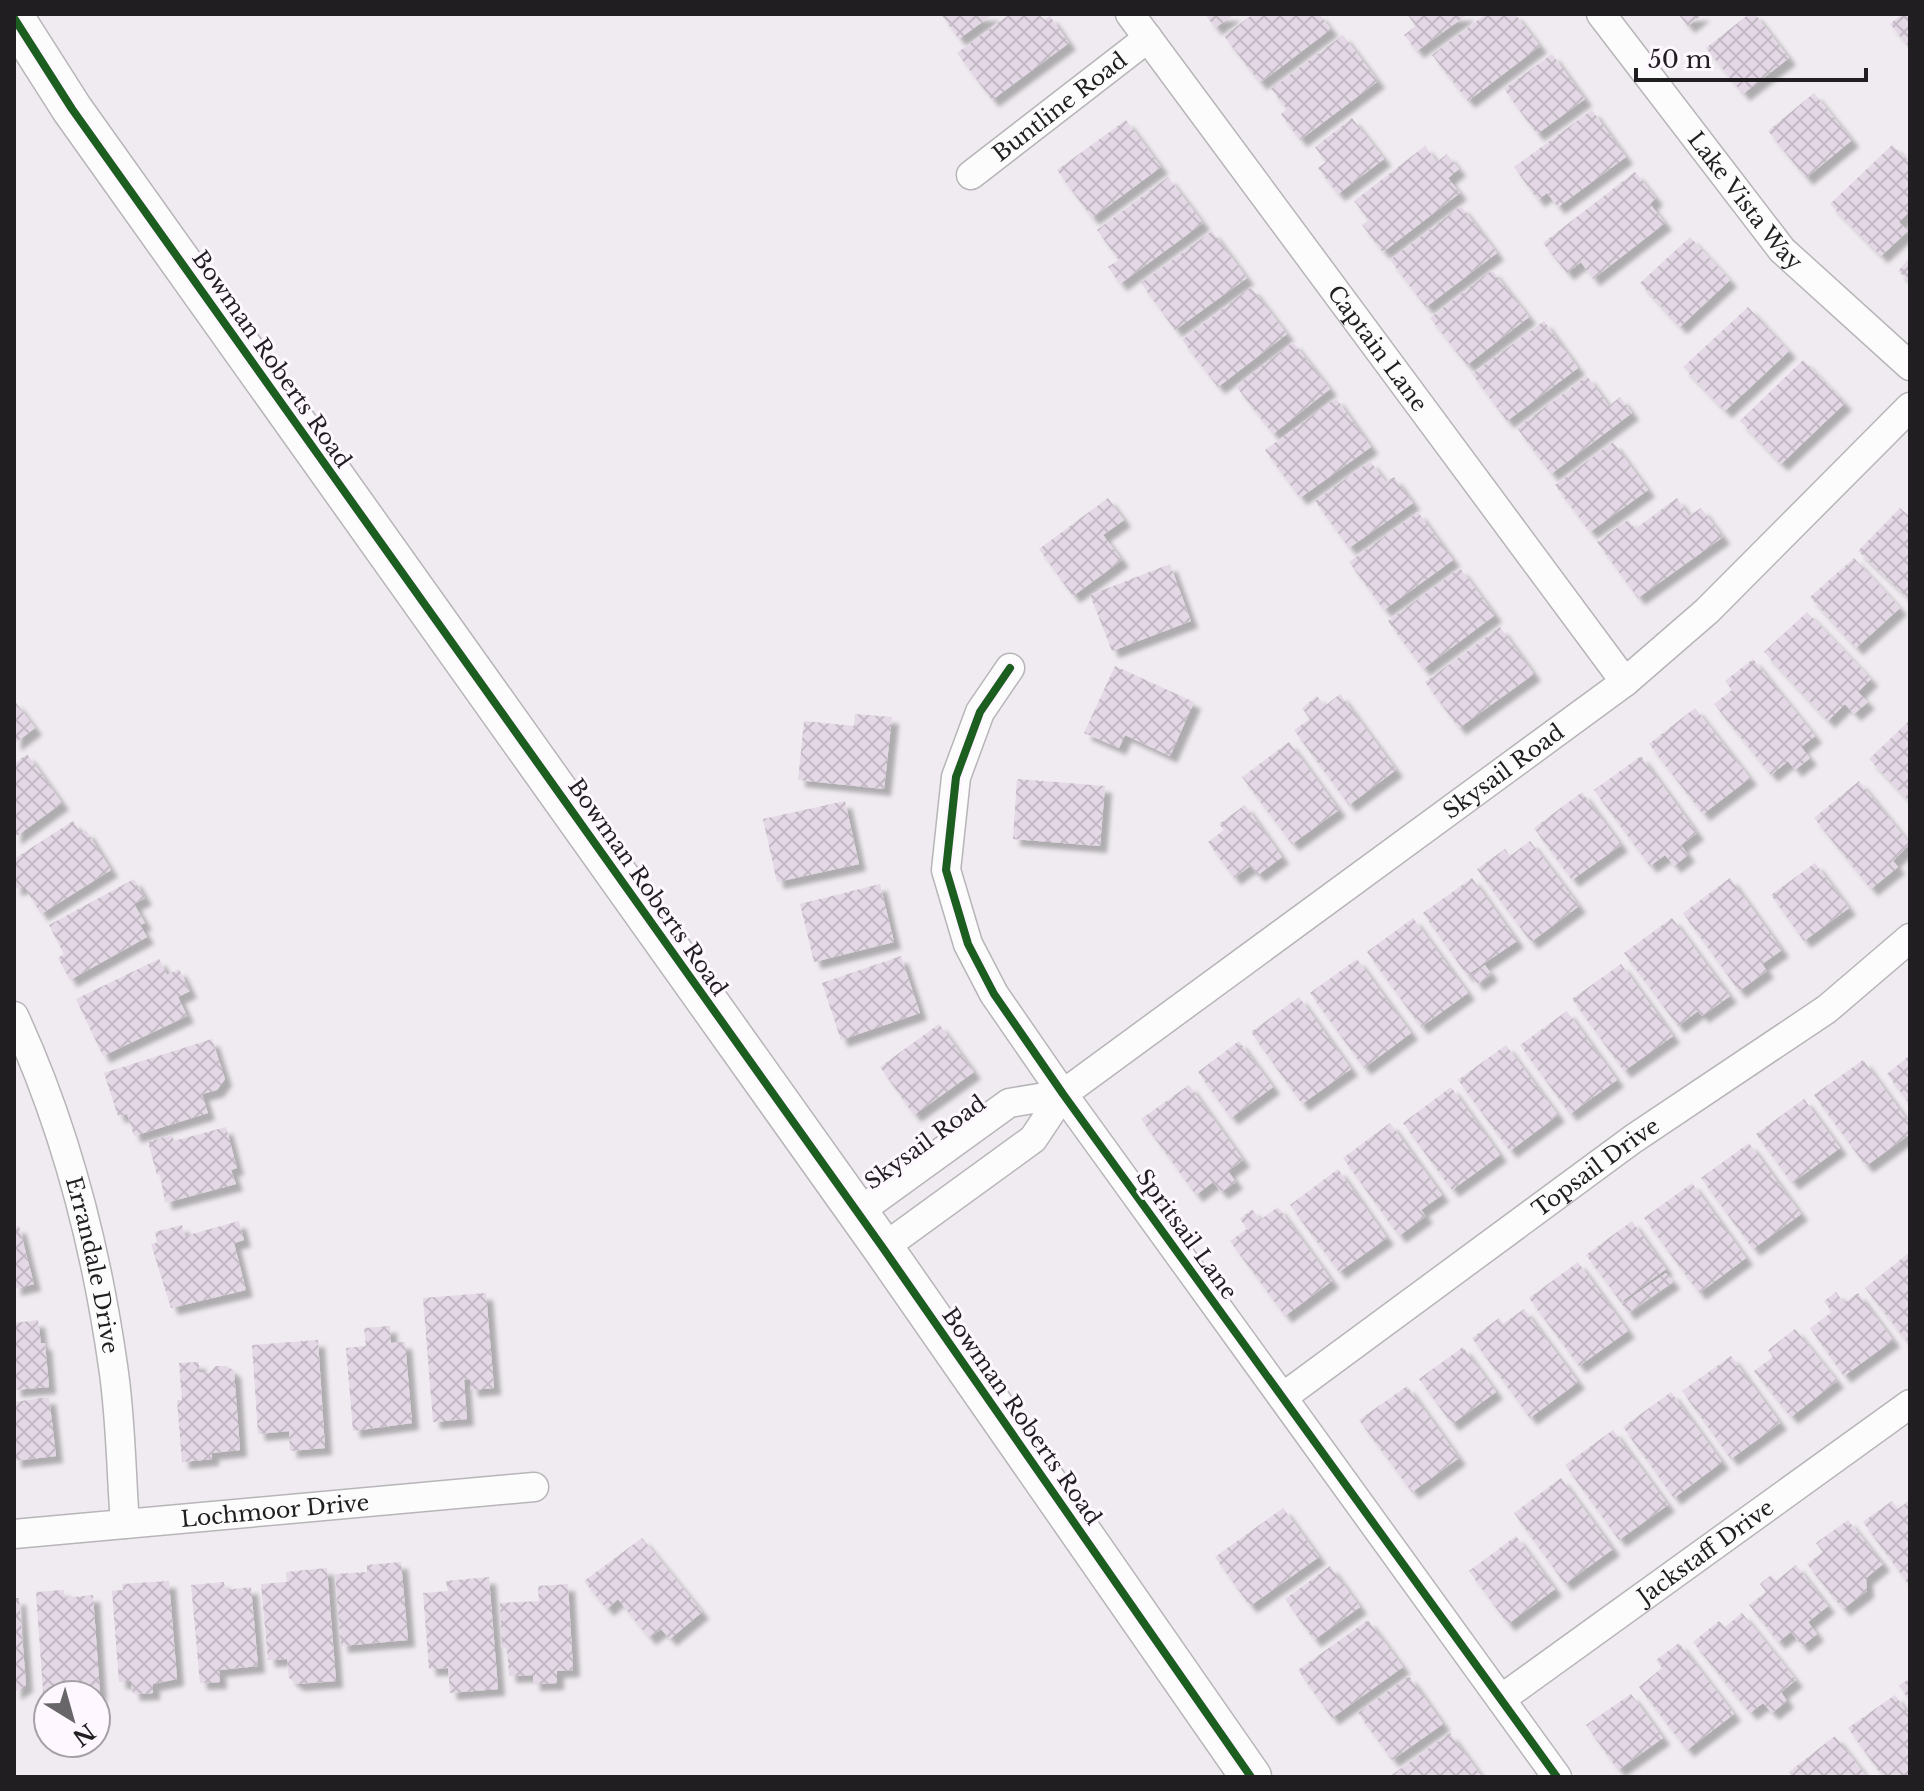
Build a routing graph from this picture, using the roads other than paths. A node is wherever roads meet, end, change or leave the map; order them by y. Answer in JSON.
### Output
{"nodes":[{"id":1,"x":1130,"y":14,"type":"edge"},
{"id":2,"x":1601,"y":14,"type":"edge"},
{"id":3,"x":14,"y":18,"type":"edge"},
{"id":4,"x":1148,"y":38,"type":"junction"},
{"id":5,"x":971,"y":175,"type":"dead end"},
{"id":6,"x":1910,"y":366,"type":"edge"},
{"id":7,"x":1910,"y":407,"type":"edge"},
{"id":8,"x":1010,"y":668,"type":"dead end"},
{"id":9,"x":1625,"y":682,"type":"junction"},
{"id":10,"x":1910,"y":938,"type":"edge"},
{"id":11,"x":14,"y":1016,"type":"edge"},
{"id":12,"x":1063,"y":1094,"type":"junction"},
{"id":13,"x":857,"y":1213,"type":"junction"},
{"id":14,"x":883,"y":1248,"type":"junction"},
{"id":15,"x":1283,"y":1397,"type":"junction"},
{"id":16,"x":1910,"y":1404,"type":"edge"},
{"id":17,"x":534,"y":1487,"type":"dead end"},
{"id":18,"x":125,"y":1524,"type":"junction"},
{"id":19,"x":14,"y":1534,"type":"edge"},
{"id":20,"x":1501,"y":1699,"type":"junction"},
{"id":21,"x":1251,"y":1777,"type":"edge"},
{"id":22,"x":1557,"y":1777,"type":"edge"}],
"edges":[{"from":1,"to":4,"type":"street","name":"Captain Lane"},
{"from":2,"to":6,"type":"street","name":"Lake Vista Way"},
{"from":3,"to":13,"type":"street","name":"Bowman Roberts Road"},
{"from":4,"to":5,"type":"street","name":"Buntline Road"},
{"from":4,"to":9,"type":"street","name":"Captain Lane"},
{"from":7,"to":9,"type":"street","name":"Skysail Road"},
{"from":8,"to":12,"type":"street","name":"Spritsail Lane"},
{"from":9,"to":12,"type":"street","name":"Skysail Road"},
{"from":10,"to":15,"type":"street","name":"Topsail Drive"},
{"from":11,"to":18,"type":"street","name":"Errandale Drive"},
{"from":12,"to":13,"type":"street","name":"Skysail Road"},
{"from":12,"to":14,"type":"street","name":"Skysail Road"},
{"from":12,"to":15,"type":"street","name":"Spritsail Lane"},
{"from":13,"to":14,"type":"street","name":"Bowman Roberts Road"},
{"from":14,"to":21,"type":"street","name":"Bowman Roberts Road"},
{"from":15,"to":20,"type":"street","name":"Spritsail Lane"},
{"from":16,"to":20,"type":"street","name":"Jackstaff Drive"},
{"from":17,"to":18,"type":"street","name":"Lochmoor Drive"},
{"from":18,"to":19,"type":"street","name":"Lochmoor Drive"},
{"from":20,"to":22,"type":"street","name":"Spritsail Lane"}]}
